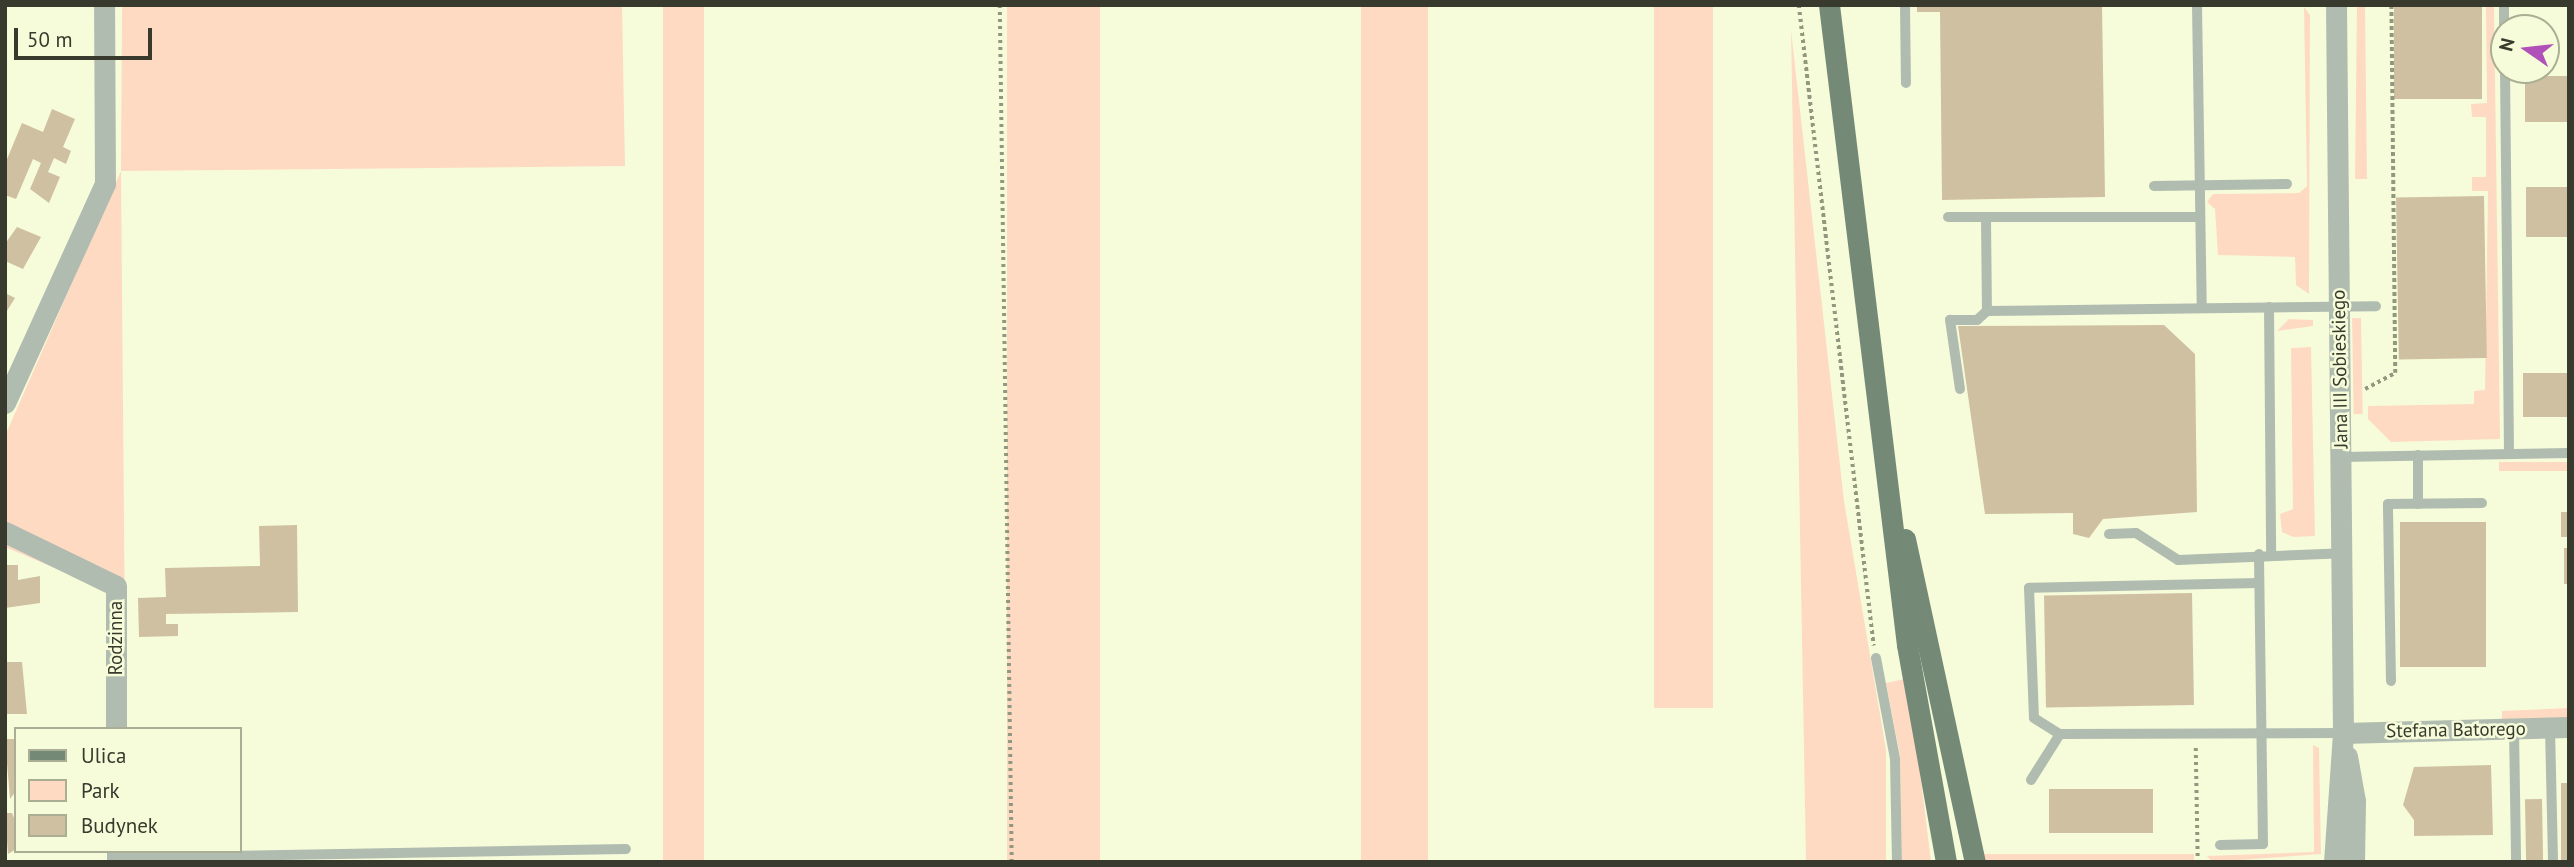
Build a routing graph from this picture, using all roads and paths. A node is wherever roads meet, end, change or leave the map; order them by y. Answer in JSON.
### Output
{"nodes":[{"id":1,"x":104,"y":5,"type":"edge"},
{"id":2,"x":1000,"y":5,"type":"edge"},
{"id":3,"x":1799,"y":5,"type":"edge"},
{"id":4,"x":1829,"y":5,"type":"edge"},
{"id":5,"x":1905,"y":5,"type":"edge"},
{"id":6,"x":2197,"y":5,"type":"edge"},
{"id":7,"x":2336,"y":5,"type":"edge"},
{"id":8,"x":2390,"y":5,"type":"edge"},
{"id":9,"x":1906,"y":83,"type":"dead end"},
{"id":10,"x":2505,"y":84,"type":"edge"},
{"id":11,"x":2287,"y":184,"type":"dead end"},
{"id":12,"x":2200,"y":185,"type":"junction"},
{"id":13,"x":2154,"y":186,"type":"dead end"},
{"id":14,"x":1948,"y":217,"type":"dead end"},
{"id":15,"x":2200,"y":217,"type":"junction"},
{"id":16,"x":1986,"y":220,"type":"junction"},
{"id":17,"x":2339,"y":306,"type":"junction"},
{"id":18,"x":2376,"y":306,"type":"dead end"},
{"id":19,"x":2269,"y":307,"type":"junction"},
{"id":20,"x":2202,"y":308,"type":"junction"},
{"id":21,"x":1987,"y":311,"type":"junction"},
{"id":22,"x":1960,"y":389,"type":"dead end"},
{"id":23,"x":2365,"y":389,"type":"dead end"},
{"id":24,"x":5,"y":403,"type":"edge"},
{"id":25,"x":2569,"y":453,"type":"edge"},
{"id":26,"x":2509,"y":454,"type":"junction"},
{"id":27,"x":2418,"y":455,"type":"junction"},
{"id":28,"x":2340,"y":457,"type":"junction"},
{"id":29,"x":2482,"y":503,"type":"dead end"},
{"id":30,"x":2418,"y":504,"type":"junction"},
{"id":31,"x":1893,"y":505,"type":"junction"},
{"id":32,"x":5,"y":532,"type":"edge"},
{"id":33,"x":2109,"y":534,"type":"dead end"},
{"id":34,"x":2342,"y":553,"type":"junction"},
{"id":35,"x":2259,"y":554,"type":"junction"},
{"id":36,"x":2271,"y":554,"type":"junction"},
{"id":37,"x":2259,"y":583,"type":"junction"},
{"id":38,"x":1876,"y":658,"type":"joint"},
{"id":39,"x":2390,"y":681,"type":"dead end"},
{"id":40,"x":116,"y":727,"type":"edge"},
{"id":41,"x":2559,"y":728,"type":"edge"},
{"id":42,"x":2514,"y":729,"type":"junction"},
{"id":43,"x":2262,"y":730,"type":"junction"},
{"id":44,"x":2196,"y":732,"type":"junction"},
{"id":45,"x":2343,"y":733,"type":"junction"},
{"id":46,"x":2060,"y":734,"type":"junction"},
{"id":47,"x":2031,"y":780,"type":"dead end"},
{"id":48,"x":2220,"y":845,"type":"dead end"},
{"id":49,"x":626,"y":849,"type":"dead end"},
{"id":50,"x":2550,"y":854,"type":"edge"},
{"id":51,"x":2519,"y":855,"type":"edge"},
{"id":52,"x":117,"y":857,"type":"edge"},
{"id":53,"x":1012,"y":862,"type":"edge"},
{"id":54,"x":1897,"y":862,"type":"edge"},
{"id":55,"x":1946,"y":862,"type":"edge"},
{"id":56,"x":1975,"y":862,"type":"edge"},
{"id":57,"x":2198,"y":862,"type":"edge"},
{"id":58,"x":2334,"y":862,"type":"edge"},
{"id":59,"x":2354,"y":862,"type":"edge"}],
"edges":[{"from":1,"to":24,"type":"street"},
{"from":2,"to":53,"type":"path"},
{"from":3,"to":38,"type":"path"},
{"from":4,"to":31,"type":"main road"},
{"from":5,"to":9,"type":"lane"},
{"from":6,"to":12,"type":"lane"},
{"from":7,"to":17,"type":"street","name":"Jana III Sobieskiego"},
{"from":8,"to":23,"type":"path"},
{"from":10,"to":26,"type":"lane"},
{"from":11,"to":12,"type":"lane"},
{"from":12,"to":13,"type":"lane"},
{"from":12,"to":15,"type":"lane"},
{"from":14,"to":16,"type":"lane"},
{"from":15,"to":16,"type":"lane"},
{"from":15,"to":20,"type":"lane"},
{"from":16,"to":21,"type":"lane"},
{"from":17,"to":18,"type":"lane"},
{"from":17,"to":19,"type":"lane"},
{"from":17,"to":28,"type":"street","name":"Jana III Sobieskiego"},
{"from":19,"to":20,"type":"lane"},
{"from":19,"to":36,"type":"lane"},
{"from":20,"to":21,"type":"lane"},
{"from":21,"to":22,"type":"lane"},
{"from":25,"to":26,"type":"lane"},
{"from":26,"to":27,"type":"lane"},
{"from":27,"to":28,"type":"lane"},
{"from":27,"to":30,"type":"lane"},
{"from":28,"to":34,"type":"street","name":"Jana III Sobieskiego"},
{"from":29,"to":30,"type":"lane"},
{"from":30,"to":39,"type":"lane"},
{"from":31,"to":55,"type":"main road"},
{"from":31,"to":56,"type":"main road"},
{"from":32,"to":40,"type":"street","name":"Rodzinna"},
{"from":33,"to":35,"type":"lane"},
{"from":34,"to":36,"type":"lane"},
{"from":34,"to":45,"type":"street","name":"Jana III Sobieskiego"},
{"from":35,"to":36,"type":"lane"},
{"from":35,"to":37,"type":"lane"},
{"from":37,"to":43,"type":"lane"},
{"from":37,"to":46,"type":"lane"},
{"from":38,"to":54,"type":"lane"},
{"from":41,"to":42,"type":"street","name":"Stefana Batorego"},
{"from":41,"to":50,"type":"lane"},
{"from":42,"to":45,"type":"street","name":"Stefana Batorego"},
{"from":42,"to":51,"type":"lane"},
{"from":43,"to":44,"type":"lane"},
{"from":43,"to":45,"type":"lane"},
{"from":43,"to":48,"type":"lane"},
{"from":44,"to":46,"type":"lane"},
{"from":44,"to":57,"type":"path"},
{"from":45,"to":58,"type":"street","name":"Jana III Sobieskiego"},
{"from":45,"to":59,"type":"street","name":"Jana III Sobieskiego"},
{"from":46,"to":47,"type":"lane"},
{"from":49,"to":52,"type":"lane"}]}
